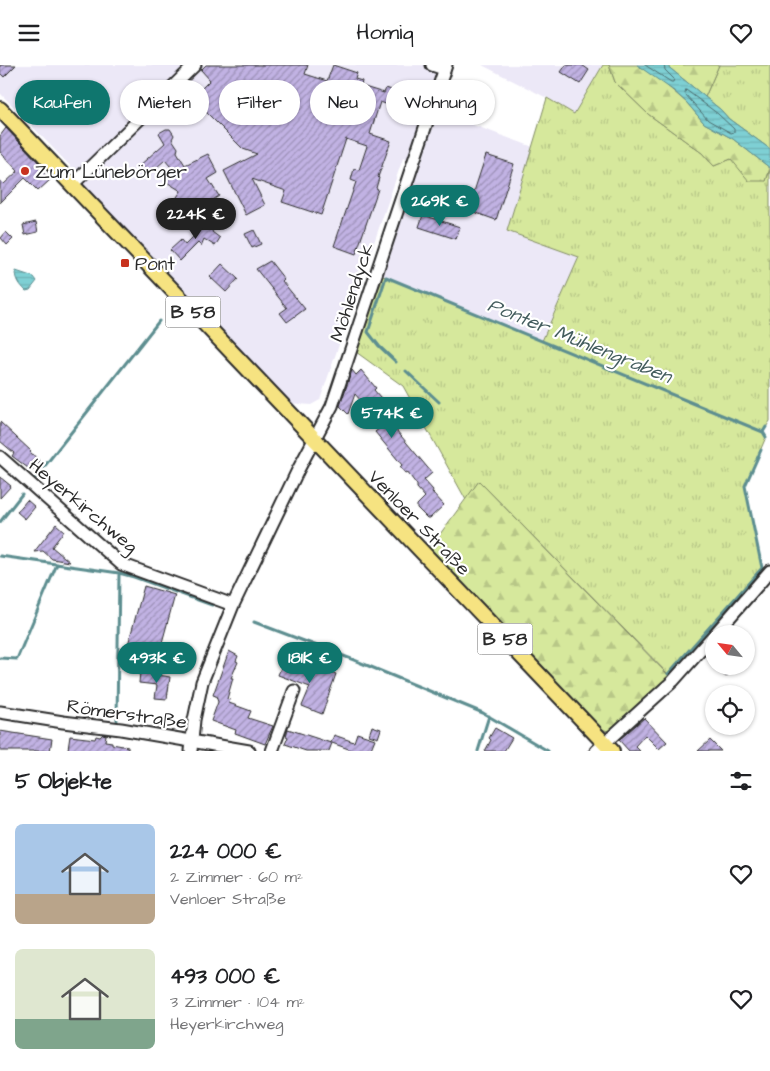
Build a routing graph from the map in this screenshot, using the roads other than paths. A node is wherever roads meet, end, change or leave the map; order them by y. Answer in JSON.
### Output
{"nodes":[{"id":1,"x":195,"y":65,"type":"edge"},
{"id":2,"x":432,"y":65,"type":"edge"},
{"id":3,"x":445,"y":67,"type":"edge"},
{"id":4,"x":0,"y":109,"type":"edge"},
{"id":5,"x":73,"y":184,"type":"junction"},
{"id":6,"x":315,"y":439,"type":"junction"},
{"id":7,"x":1,"y":459,"type":"edge"},
{"id":8,"x":770,"y":571,"type":"edge"},
{"id":9,"x":233,"y":605,"type":"junction"},
{"id":10,"x":722,"y":625,"type":"edge"},
{"id":11,"x":705,"y":644,"type":"edge"},
{"id":12,"x":294,"y":691,"type":"dead end"},
{"id":13,"x":0,"y":712,"type":"edge"},
{"id":14,"x":192,"y":746,"type":"edge"},
{"id":15,"x":605,"y":749,"type":"edge"},
{"id":16,"x":249,"y":751,"type":"edge"},
{"id":17,"x":272,"y":751,"type":"edge"}],
"edges":[{"from":1,"to":5,"type":"street"},
{"from":2,"to":3,"type":"street","name":"Möhlendyck"},
{"from":3,"to":6,"type":"street","name":"Möhlendyck"},
{"from":4,"to":5,"type":"main road","name":"Venloer Straße","number":"B 58"},
{"from":5,"to":6,"type":"main road","name":"Venloer Straße","number":"B 58"},
{"from":6,"to":9,"type":"street"},
{"from":6,"to":15,"type":"main road","name":"Venloer Straße","number":"B 58"},
{"from":7,"to":9,"type":"street","name":"Heyerkirchweg"},
{"from":8,"to":10,"type":"street","name":"Venloer Straße"},
{"from":9,"to":14,"type":"street"},
{"from":11,"to":15,"type":"street","name":"Venloer Straße"},
{"from":12,"to":17,"type":"street"},
{"from":13,"to":14,"type":"street","name":"Römerstraße"},
{"from":14,"to":16,"type":"street","name":"Römerstraße"}]}
